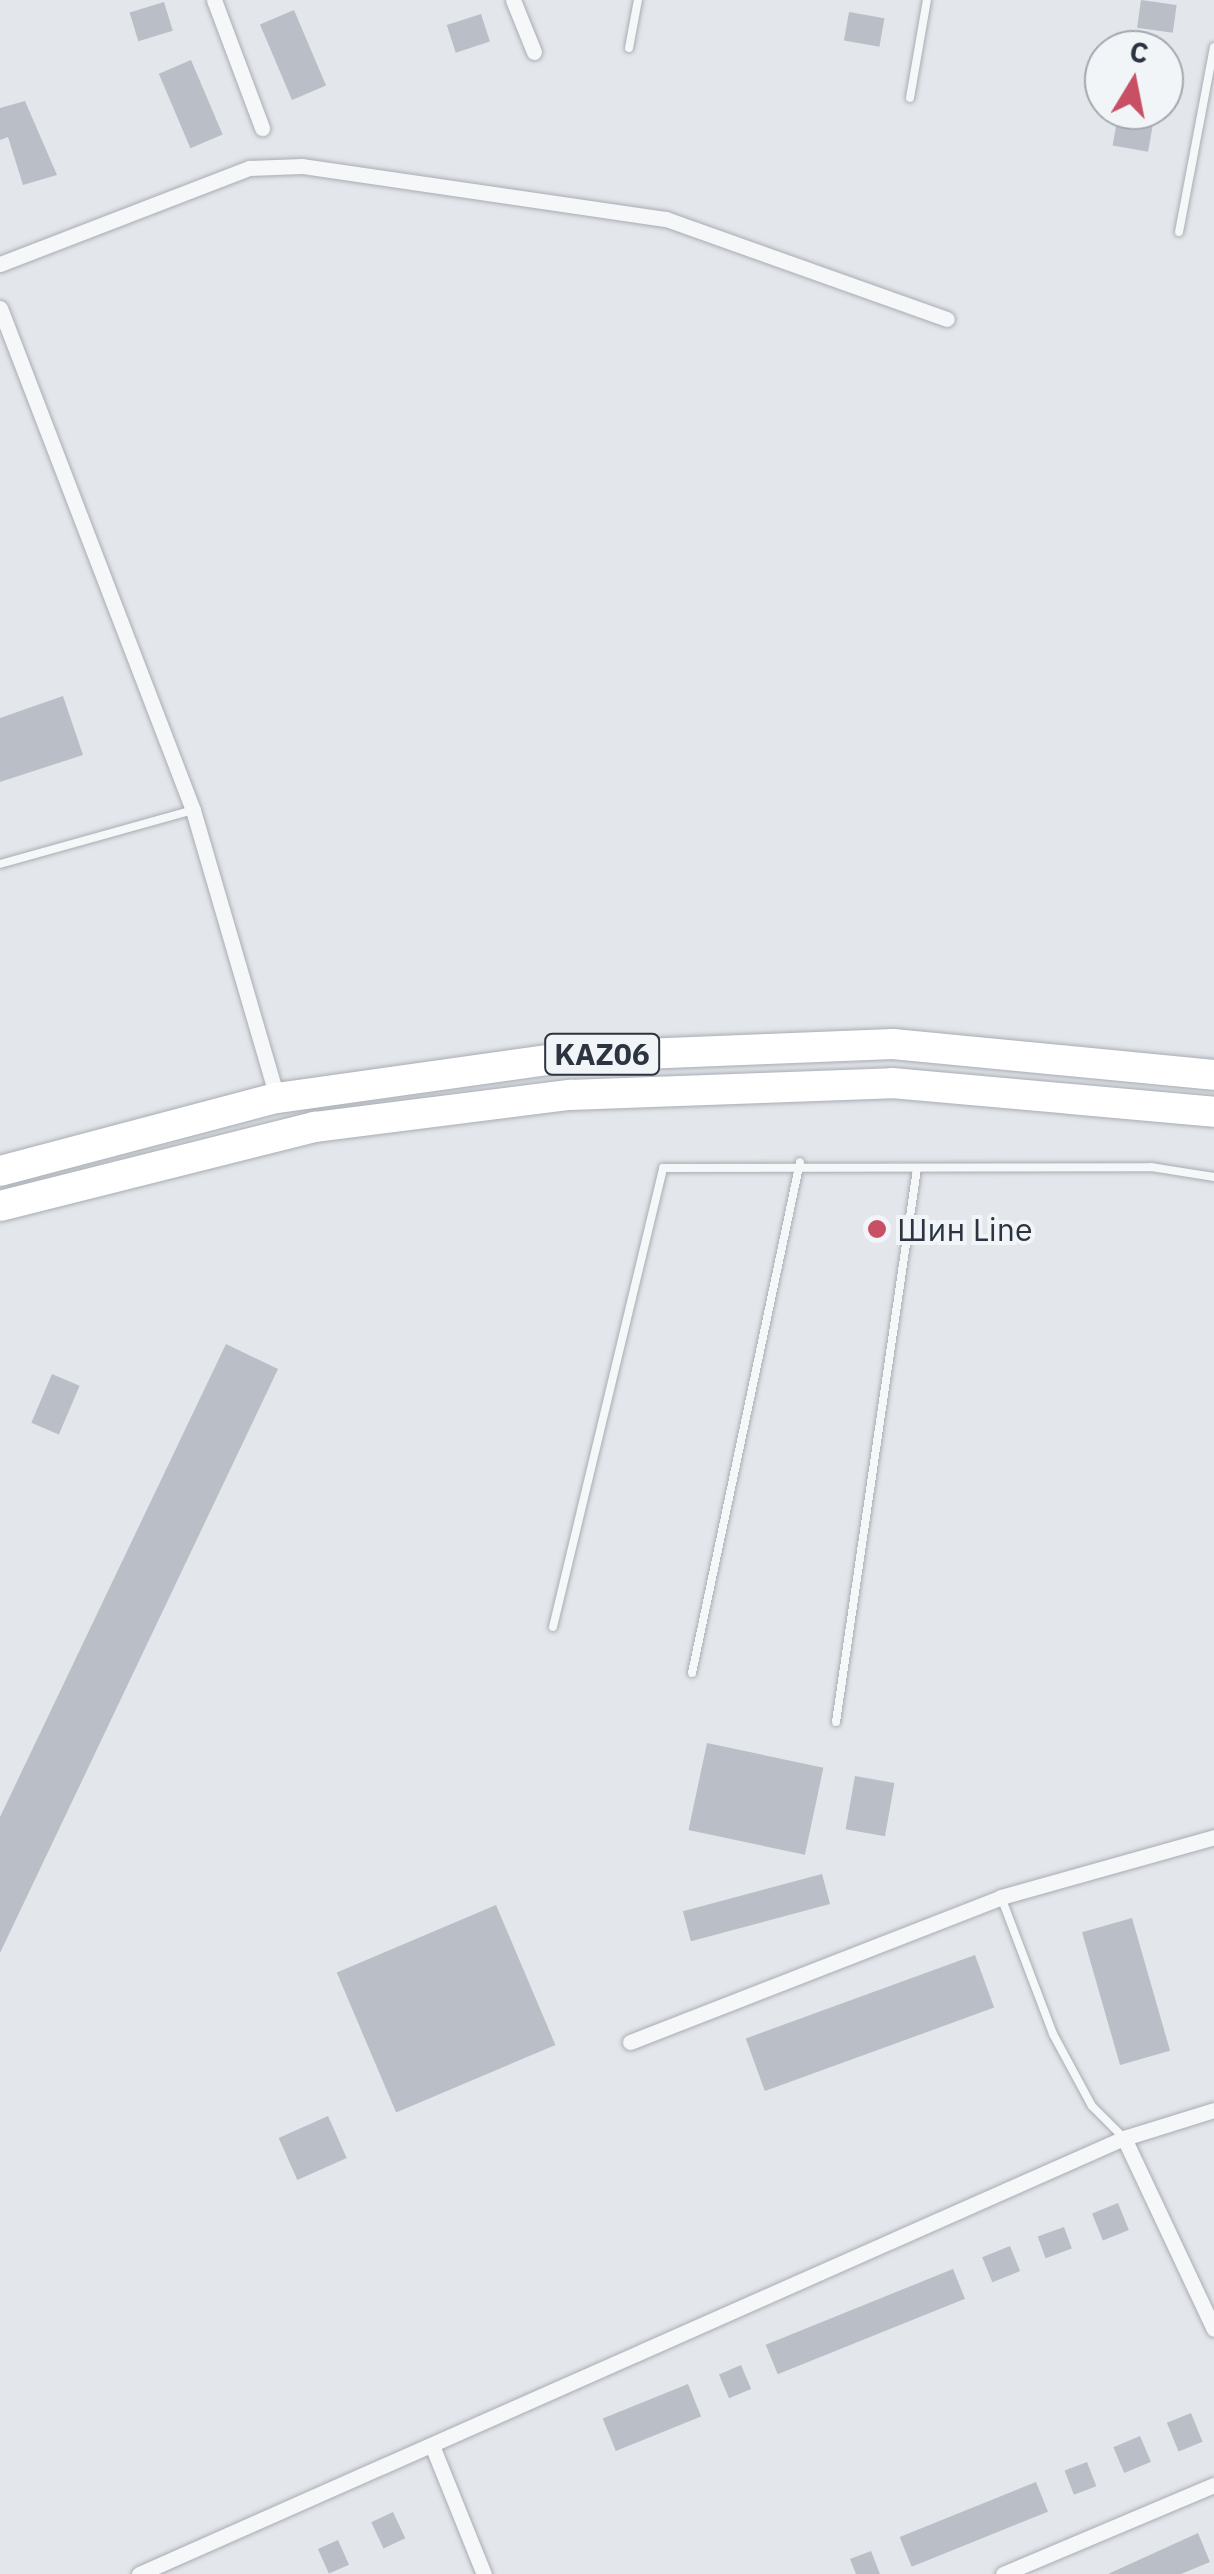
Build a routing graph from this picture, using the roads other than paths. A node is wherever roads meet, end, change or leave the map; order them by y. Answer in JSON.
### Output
{"nodes":[{"id":1,"x":214,"y":0,"type":"edge"},
{"id":2,"x":514,"y":0,"type":"edge"},
{"id":3,"x":638,"y":0,"type":"edge"},
{"id":4,"x":928,"y":0,"type":"edge"},
{"id":5,"x":1214,"y":47,"type":"edge"},
{"id":6,"x":629,"y":48,"type":"dead end"},
{"id":7,"x":534,"y":52,"type":"dead end"},
{"id":8,"x":910,"y":98,"type":"dead end"},
{"id":9,"x":262,"y":128,"type":"dead end"},
{"id":10,"x":1178,"y":232,"type":"dead end"},
{"id":11,"x":0,"y":264,"type":"edge"},
{"id":12,"x":0,"y":308,"type":"edge"},
{"id":13,"x":947,"y":320,"type":"dead end"},
{"id":14,"x":193,"y":810,"type":"junction"},
{"id":15,"x":0,"y":864,"type":"edge"},
{"id":16,"x":1214,"y":1075,"type":"edge"},
{"id":17,"x":277,"y":1098,"type":"junction"},
{"id":18,"x":1214,"y":1112,"type":"edge"},
{"id":19,"x":800,"y":1162,"type":"junction"},
{"id":20,"x":917,"y":1169,"type":"junction"},
{"id":21,"x":0,"y":1172,"type":"edge"},
{"id":22,"x":1214,"y":1177,"type":"edge"},
{"id":23,"x":0,"y":1206,"type":"edge"},
{"id":24,"x":553,"y":1627,"type":"dead end"},
{"id":25,"x":692,"y":1673,"type":"dead end"},
{"id":26,"x":836,"y":1722,"type":"dead end"},
{"id":27,"x":1214,"y":1837,"type":"edge"},
{"id":28,"x":1001,"y":1897,"type":"junction"},
{"id":29,"x":630,"y":2042,"type":"dead end"},
{"id":30,"x":1214,"y":2110,"type":"edge"},
{"id":31,"x":1124,"y":2138,"type":"junction"},
{"id":32,"x":1214,"y":2329,"type":"edge"},
{"id":33,"x":433,"y":2448,"type":"junction"},
{"id":34,"x":1214,"y":2484,"type":"edge"},
{"id":35,"x":139,"y":2574,"type":"edge"},
{"id":36,"x":484,"y":2574,"type":"edge"},
{"id":37,"x":1002,"y":2574,"type":"edge"}],
"edges":[{"from":1,"to":9,"type":"street"},
{"from":2,"to":7,"type":"street"},
{"from":3,"to":6,"type":"lane"},
{"from":4,"to":8,"type":"lane"},
{"from":5,"to":10,"type":"lane"},
{"from":11,"to":13,"type":"street"},
{"from":12,"to":14,"type":"street"},
{"from":14,"to":15,"type":"lane"},
{"from":14,"to":17,"type":"street"},
{"from":16,"to":17,"type":"highway","number":"KАZ06"},
{"from":17,"to":21,"type":"highway","number":"KАZ06"},
{"from":18,"to":23,"type":"highway","number":"KАZ06"},
{"from":19,"to":20,"type":"lane"},
{"from":19,"to":24,"type":"lane"},
{"from":19,"to":25,"type":"lane"},
{"from":20,"to":22,"type":"lane"},
{"from":20,"to":26,"type":"lane"},
{"from":27,"to":28,"type":"street"},
{"from":28,"to":29,"type":"street"},
{"from":28,"to":31,"type":"lane"},
{"from":30,"to":31,"type":"street"},
{"from":31,"to":32,"type":"street"},
{"from":31,"to":33,"type":"street"},
{"from":33,"to":35,"type":"street"},
{"from":33,"to":36,"type":"street"},
{"from":34,"to":37,"type":"street"}]}
